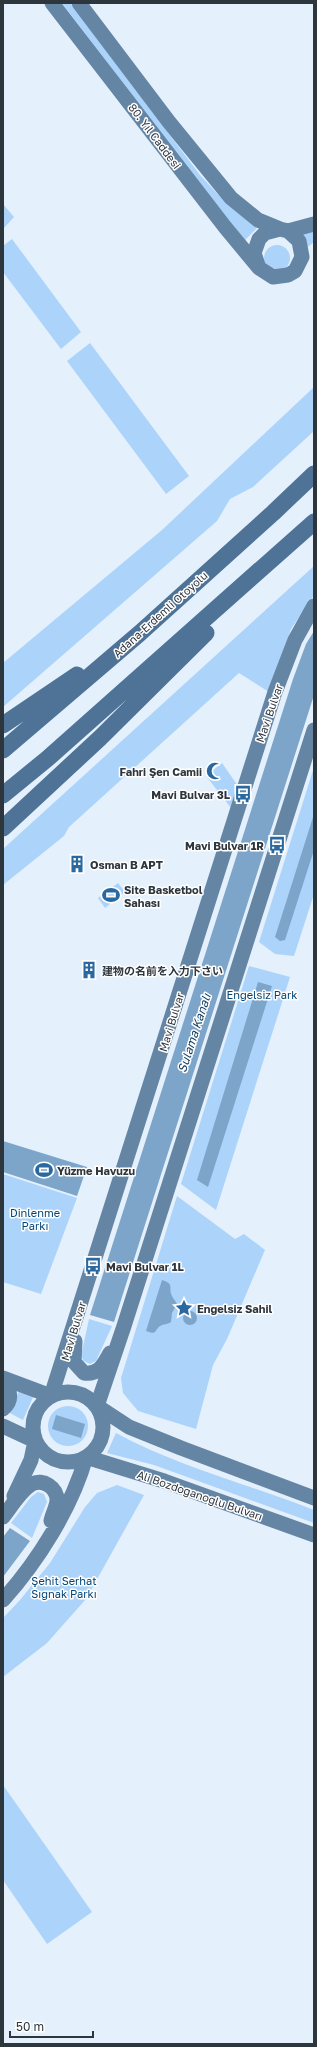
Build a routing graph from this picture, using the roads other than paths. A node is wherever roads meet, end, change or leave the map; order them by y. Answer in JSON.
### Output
{"nodes":[{"id":1,"x":52,"y":3,"type":"edge"},
{"id":2,"x":79,"y":3,"type":"edge"},
{"id":3,"x":314,"y":224,"type":"edge"},
{"id":4,"x":284,"y":230,"type":"junction"},
{"id":5,"x":314,"y":253,"type":"edge"},
{"id":6,"x":300,"y":264,"type":"junction"},
{"id":7,"x":259,"y":268,"type":"junction"},
{"id":8,"x":314,"y":474,"type":"edge"},
{"id":9,"x":314,"y":522,"type":"edge"},
{"id":10,"x":292,"y":544,"type":"junction"},
{"id":11,"x":314,"y":606,"type":"edge"},
{"id":12,"x":140,"y":633,"type":"junction"},
{"id":13,"x":3,"y":725,"type":"edge"},
{"id":14,"x":314,"y":730,"type":"edge"},
{"id":15,"x":3,"y":750,"type":"edge"},
{"id":16,"x":3,"y":794,"type":"edge"},
{"id":17,"x":3,"y":828,"type":"edge"},
{"id":18,"x":78,"y":1312,"type":"junction"},
{"id":19,"x":124,"y":1326,"type":"junction"},
{"id":20,"x":3,"y":1378,"type":"edge"},
{"id":21,"x":3,"y":1383,"type":"edge"},
{"id":22,"x":51,"y":1396,"type":"junction"},
{"id":23,"x":97,"y":1406,"type":"junction"},
{"id":24,"x":3,"y":1409,"type":"edge"},
{"id":25,"x":3,"y":1426,"type":"edge"},
{"id":26,"x":35,"y":1441,"type":"junction"},
{"id":27,"x":86,"y":1457,"type":"junction"},
{"id":28,"x":314,"y":1498,"type":"edge"},
{"id":29,"x":3,"y":1516,"type":"edge"},
{"id":30,"x":314,"y":1535,"type":"edge"},
{"id":31,"x":43,"y":1547,"type":"junction"},
{"id":32,"x":3,"y":1600,"type":"edge"}],
"edges":[{"from":1,"to":7,"type":"main road","name":"80. Yıl Caddesi"},
{"from":2,"to":4,"type":"main road","name":"80. Yıl Caddesi"},
{"from":3,"to":4,"type":"main road"},
{"from":4,"to":6,"type":"main road"},
{"from":4,"to":7,"type":"main road"},
{"from":5,"to":6,"type":"main road"},
{"from":6,"to":7,"type":"main road"},
{"from":8,"to":12,"type":"highway","name":"Adana-Erdemli Otoyolu"},
{"from":9,"to":10,"type":"highway"},
{"from":10,"to":16,"type":"highway"},
{"from":10,"to":17,"type":"highway"},
{"from":11,"to":18,"type":"main road","name":"Mavi Bulvar"},
{"from":12,"to":13,"type":"highway"},
{"from":12,"to":15,"type":"highway","name":"Adana-Erdemli Otoyolu"},
{"from":14,"to":19,"type":"main road"},
{"from":18,"to":19,"type":"main road"},
{"from":18,"to":22,"type":"main road","name":"Mavi Bulvar"},
{"from":19,"to":23,"type":"main road"},
{"from":20,"to":22,"type":"main road"},
{"from":21,"to":24,"type":"main road"},
{"from":22,"to":23,"type":"main road"},
{"from":22,"to":26,"type":"main road"},
{"from":23,"to":27,"type":"main road"},
{"from":23,"to":28,"type":"main road"},
{"from":25,"to":26,"type":"main road"},
{"from":26,"to":27,"type":"main road"},
{"from":26,"to":29,"type":"main road"},
{"from":27,"to":30,"type":"main road","name":"Ali Bozdoğanoğlu Bulvarı"},
{"from":27,"to":31,"type":"main road"},
{"from":29,"to":31,"type":"main road"},
{"from":31,"to":32,"type":"main road"}]}
